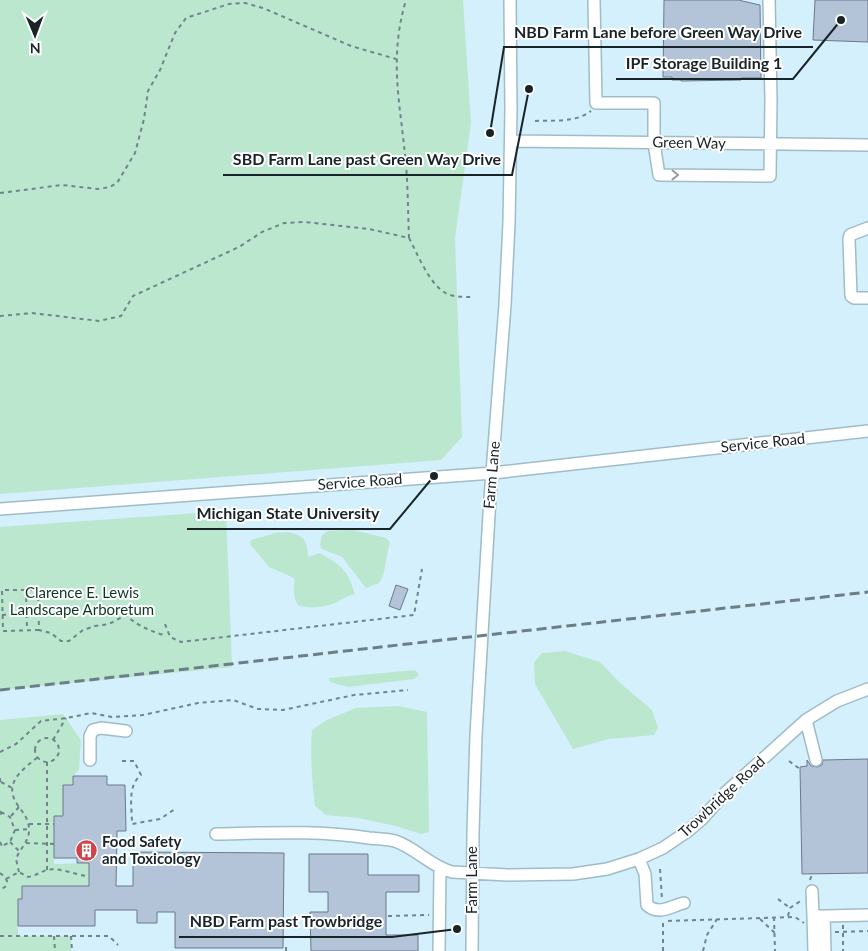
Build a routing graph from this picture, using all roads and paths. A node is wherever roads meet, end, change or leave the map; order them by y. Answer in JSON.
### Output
{"nodes":[{"id":1,"x":406,"y":0,"type":"edge"},
{"id":2,"x":510,"y":0,"type":"edge"},
{"id":3,"x":594,"y":0,"type":"edge"},
{"id":4,"x":769,"y":0,"type":"edge"},
{"id":5,"x":396,"y":59,"type":"junction"},
{"id":6,"x":596,"y":102,"type":"junction"},
{"id":7,"x":535,"y":121,"type":"dead end"},
{"id":8,"x":511,"y":140,"type":"junction"},
{"id":9,"x":654,"y":142,"type":"junction"},
{"id":10,"x":771,"y":145,"type":"junction"},
{"id":11,"x":868,"y":146,"type":"edge"},
{"id":12,"x":0,"y":193,"type":"edge"},
{"id":13,"x":868,"y":228,"type":"edge"},
{"id":14,"x":409,"y":238,"type":"junction"},
{"id":15,"x":471,"y":298,"type":"dead end"},
{"id":16,"x":868,"y":298,"type":"edge"},
{"id":17,"x":0,"y":316,"type":"edge"},
{"id":18,"x":868,"y":431,"type":"edge"},
{"id":19,"x":492,"y":473,"type":"junction"},
{"id":20,"x":0,"y":509,"type":"edge"},
{"id":21,"x":422,"y":569,"type":"dead end"},
{"id":22,"x":1,"y":590,"type":"edge"},
{"id":23,"x":26,"y":590,"type":"junction"},
{"id":24,"x":27,"y":614,"type":"junction"},
{"id":25,"x":2,"y":615,"type":"junction"},
{"id":26,"x":165,"y":624,"type":"dead end"},
{"id":27,"x":27,"y":630,"type":"junction"},
{"id":28,"x":39,"y":630,"type":"junction"},
{"id":29,"x":166,"y":636,"type":"dead end"},
{"id":30,"x":868,"y":689,"type":"edge"},
{"id":31,"x":408,"y":690,"type":"dead end"},
{"id":32,"x":66,"y":718,"type":"junction"},
{"id":33,"x":806,"y":720,"type":"junction"},
{"id":34,"x":126,"y":731,"type":"dead end"},
{"id":35,"x":53,"y":740,"type":"junction"},
{"id":36,"x":0,"y":752,"type":"edge"},
{"id":37,"x":38,"y":757,"type":"junction"},
{"id":38,"x":90,"y":760,"type":"dead end"},
{"id":39,"x":816,"y":760,"type":"dead end"},
{"id":40,"x":122,"y":761,"type":"dead end"},
{"id":41,"x":789,"y":761,"type":"dead end"},
{"id":42,"x":47,"y":762,"type":"junction"},
{"id":43,"x":800,"y":768,"type":"dead end"},
{"id":44,"x":0,"y":778,"type":"edge"},
{"id":45,"x":0,"y":783,"type":"edge"},
{"id":46,"x":12,"y":788,"type":"junction"},
{"id":47,"x":19,"y":807,"type":"junction"},
{"id":48,"x":175,"y":809,"type":"dead end"},
{"id":49,"x":1,"y":812,"type":"edge"},
{"id":50,"x":0,"y":817,"type":"edge"},
{"id":51,"x":10,"y":817,"type":"junction"},
{"id":52,"x":28,"y":824,"type":"junction"},
{"id":53,"x":47,"y":824,"type":"junction"},
{"id":54,"x":54,"y":824,"type":"dead end"},
{"id":55,"x":15,"y":830,"type":"junction"},
{"id":56,"x":29,"y":830,"type":"junction"},
{"id":57,"x":216,"y":834,"type":"dead end"},
{"id":58,"x":0,"y":842,"type":"edge"},
{"id":59,"x":10,"y":842,"type":"junction"},
{"id":60,"x":26,"y":843,"type":"junction"},
{"id":61,"x":47,"y":844,"type":"junction"},
{"id":62,"x":54,"y":844,"type":"dead end"},
{"id":63,"x":1,"y":848,"type":"edge"},
{"id":64,"x":20,"y":852,"type":"junction"},
{"id":65,"x":639,"y":859,"type":"junction"},
{"id":66,"x":440,"y":869,"type":"junction"},
{"id":67,"x":47,"y":870,"type":"junction"},
{"id":68,"x":19,"y":872,"type":"junction"},
{"id":69,"x":0,"y":873,"type":"edge"},
{"id":70,"x":473,"y":874,"type":"junction"},
{"id":71,"x":88,"y":876,"type":"dead end"},
{"id":72,"x":6,"y":879,"type":"junction"},
{"id":73,"x":0,"y":890,"type":"edge"},
{"id":74,"x":808,"y":895,"type":"joint"},
{"id":75,"x":778,"y":899,"type":"dead end"},
{"id":76,"x":684,"y":903,"type":"dead end"},
{"id":77,"x":790,"y":908,"type":"junction"},
{"id":78,"x":439,"y":915,"type":"junction"},
{"id":79,"x":842,"y":915,"type":"junction"},
{"id":80,"x":868,"y":915,"type":"edge"},
{"id":81,"x":388,"y":916,"type":"dead end"},
{"id":82,"x":774,"y":917,"type":"junction"},
{"id":83,"x":788,"y":917,"type":"junction"},
{"id":84,"x":759,"y":918,"type":"junction"},
{"id":85,"x":814,"y":918,"type":"junction"},
{"id":86,"x":717,"y":919,"type":"junction"},
{"id":87,"x":663,"y":921,"type":"dead end"},
{"id":88,"x":775,"y":933,"type":"junction"},
{"id":89,"x":0,"y":936,"type":"edge"},
{"id":90,"x":54,"y":936,"type":"junction"},
{"id":91,"x":71,"y":936,"type":"junction"},
{"id":92,"x":118,"y":945,"type":"dead end"},
{"id":93,"x":286,"y":947,"type":"dead end"},
{"id":94,"x":703,"y":950,"type":"edge"},
{"id":95,"x":55,"y":951,"type":"edge"},
{"id":96,"x":72,"y":951,"type":"edge"},
{"id":97,"x":286,"y":951,"type":"edge"},
{"id":98,"x":440,"y":951,"type":"edge"},
{"id":99,"x":472,"y":951,"type":"edge"},
{"id":100,"x":775,"y":951,"type":"edge"},
{"id":101,"x":814,"y":951,"type":"edge"},
{"id":102,"x":825,"y":951,"type":"edge"},
{"id":103,"x":843,"y":951,"type":"edge"}],
"edges":[{"from":1,"to":5,"type":"path"},
{"from":2,"to":8,"type":"street","name":"Farm Lane"},
{"from":3,"to":6,"type":"street"},
{"from":4,"to":10,"type":"street"},
{"from":5,"to":12,"type":"path"},
{"from":5,"to":14,"type":"path"},
{"from":6,"to":7,"type":"path"},
{"from":6,"to":9,"type":"street"},
{"from":8,"to":9,"type":"street","name":"Green Way"},
{"from":8,"to":19,"type":"street","name":"Farm Lane"},
{"from":9,"to":10,"type":"street","name":"Green Way"},
{"from":9,"to":10,"type":"street","one_way":true},
{"from":10,"to":11,"type":"street","name":"Green Way"},
{"from":13,"to":16,"type":"street"},
{"from":14,"to":15,"type":"path"},
{"from":14,"to":17,"type":"path"},
{"from":18,"to":19,"type":"street","name":"Service Road"},
{"from":19,"to":20,"type":"street","name":"Service Road"},
{"from":19,"to":70,"type":"street","name":"Farm Lane"},
{"from":21,"to":26,"type":"path"},
{"from":22,"to":23,"type":"path"},
{"from":22,"to":25,"type":"path"},
{"from":23,"to":24,"type":"path"},
{"from":23,"to":28,"type":"path"},
{"from":24,"to":25,"type":"path"},
{"from":24,"to":27,"type":"path"},
{"from":25,"to":27,"type":"path"},
{"from":27,"to":28,"type":"path"},
{"from":28,"to":29,"type":"path"},
{"from":30,"to":33,"type":"street","name":"Trowbridge Road"},
{"from":31,"to":32,"type":"path"},
{"from":32,"to":35,"type":"path"},
{"from":32,"to":36,"type":"path"},
{"from":33,"to":39,"type":"street"},
{"from":33,"to":65,"type":"street","name":"Trowbridge Road"},
{"from":34,"to":38,"type":"street"},
{"from":35,"to":37,"type":"path"},
{"from":35,"to":42,"type":"path"},
{"from":37,"to":42,"type":"path"},
{"from":37,"to":46,"type":"path"},
{"from":40,"to":48,"type":"path"},
{"from":41,"to":43,"type":"path"},
{"from":42,"to":53,"type":"path"},
{"from":44,"to":45,"type":"path"},
{"from":45,"to":46,"type":"path"},
{"from":46,"to":47,"type":"path"},
{"from":47,"to":51,"type":"path"},
{"from":47,"to":52,"type":"path"},
{"from":49,"to":50,"type":"path"},
{"from":49,"to":51,"type":"path"},
{"from":51,"to":55,"type":"path"},
{"from":52,"to":53,"type":"path"},
{"from":52,"to":56,"type":"path"},
{"from":53,"to":54,"type":"path"},
{"from":53,"to":61,"type":"path"},
{"from":55,"to":56,"type":"path"},
{"from":55,"to":59,"type":"path"},
{"from":56,"to":60,"type":"path"},
{"from":57,"to":66,"type":"street"},
{"from":58,"to":63,"type":"path"},
{"from":59,"to":63,"type":"path"},
{"from":59,"to":64,"type":"path"},
{"from":60,"to":61,"type":"path"},
{"from":60,"to":64,"type":"path"},
{"from":61,"to":62,"type":"path"},
{"from":61,"to":67,"type":"path"},
{"from":64,"to":68,"type":"path"},
{"from":65,"to":70,"type":"street","name":"Trowbridge Road"},
{"from":65,"to":76,"type":"street"},
{"from":66,"to":70,"type":"street","name":"Trowbridge Road"},
{"from":66,"to":78,"type":"street"},
{"from":67,"to":68,"type":"path"},
{"from":67,"to":71,"type":"path"},
{"from":68,"to":72,"type":"path"},
{"from":69,"to":72,"type":"path"},
{"from":70,"to":99,"type":"street","name":"Farm Lane"},
{"from":72,"to":73,"type":"path"},
{"from":74,"to":77,"type":"path"},
{"from":74,"to":85,"type":"street"},
{"from":75,"to":77,"type":"path"},
{"from":77,"to":83,"type":"path"},
{"from":78,"to":81,"type":"path"},
{"from":78,"to":98,"type":"street"},
{"from":79,"to":80,"type":"street"},
{"from":79,"to":85,"type":"street"},
{"from":79,"to":103,"type":"path"},
{"from":82,"to":83,"type":"path"},
{"from":82,"to":84,"type":"path"},
{"from":82,"to":88,"type":"path"},
{"from":83,"to":85,"type":"path"},
{"from":84,"to":86,"type":"path"},
{"from":84,"to":88,"type":"path"},
{"from":85,"to":101,"type":"street"},
{"from":85,"to":102,"type":"street"},
{"from":86,"to":87,"type":"path"},
{"from":86,"to":94,"type":"path"},
{"from":88,"to":100,"type":"path"},
{"from":89,"to":90,"type":"path"},
{"from":90,"to":91,"type":"path"},
{"from":90,"to":95,"type":"path"},
{"from":91,"to":92,"type":"path"},
{"from":91,"to":96,"type":"path"},
{"from":93,"to":97,"type":"path"}]}
